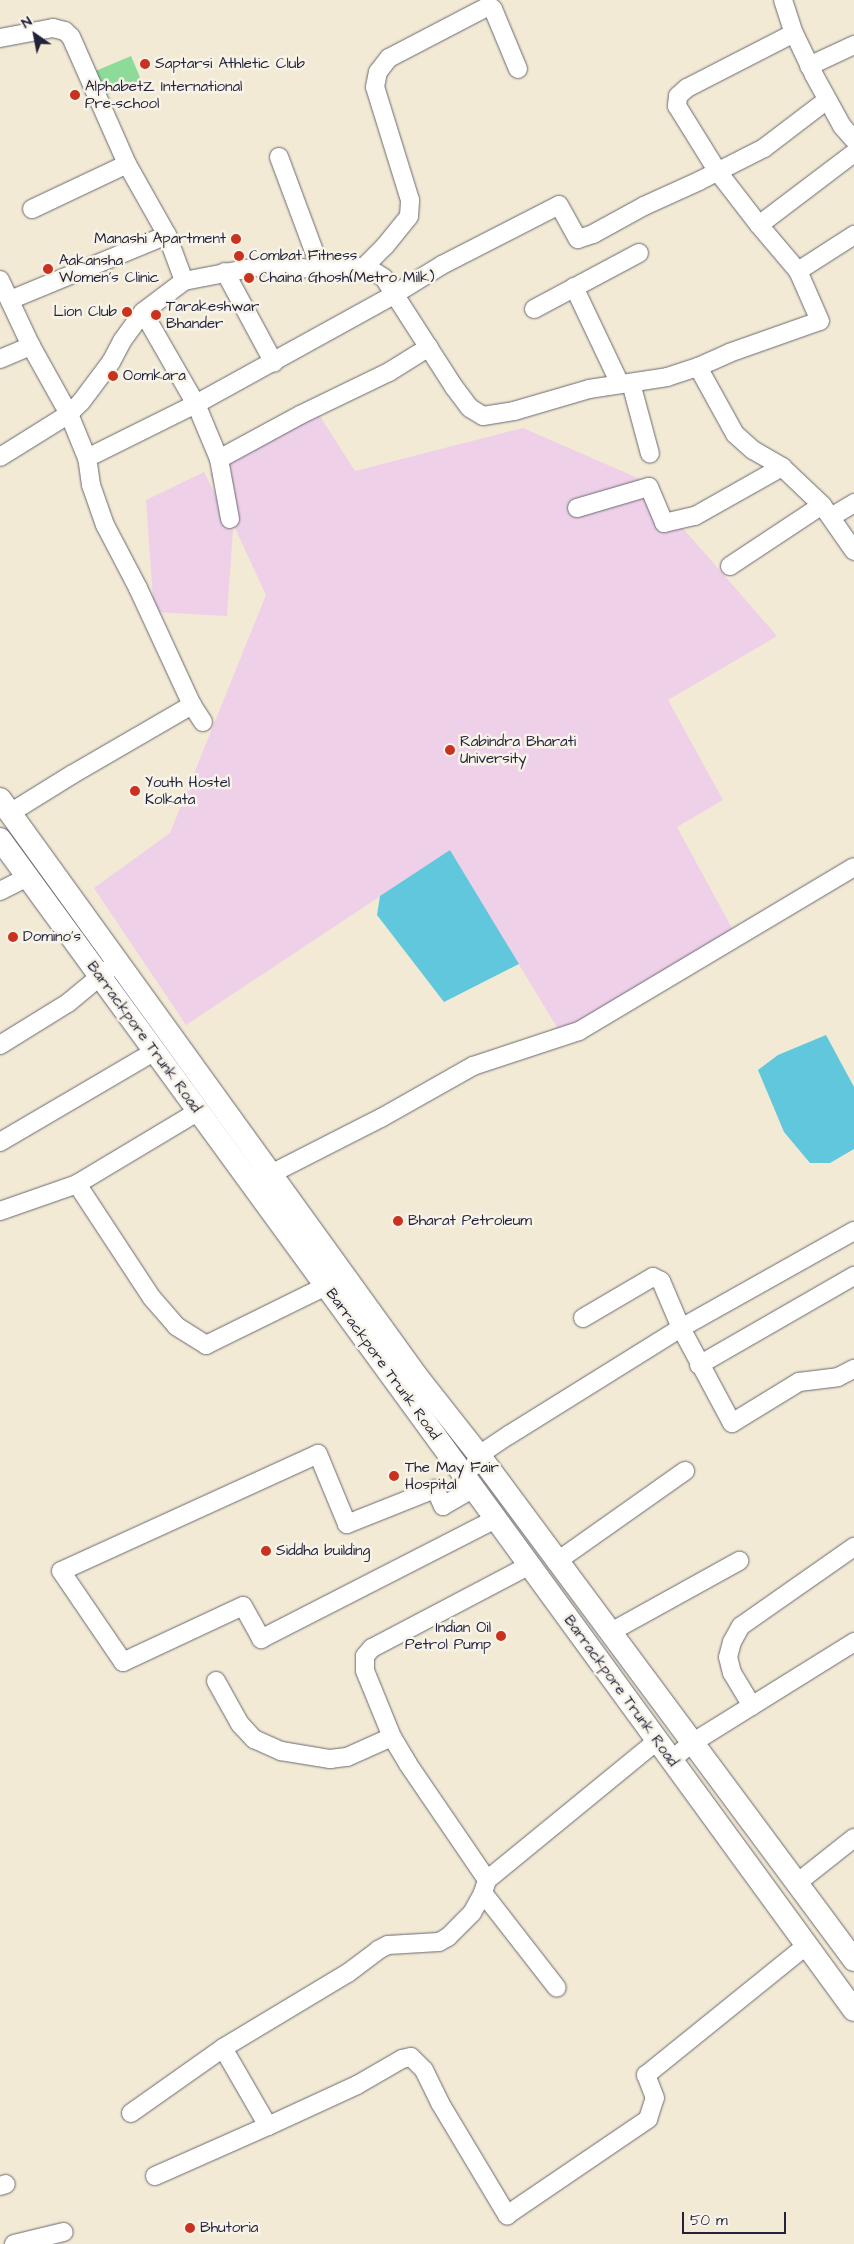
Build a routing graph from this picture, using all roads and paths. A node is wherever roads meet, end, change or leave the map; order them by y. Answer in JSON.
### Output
{"nodes":[{"id":1,"x":783,"y":0,"type":"edge"},
{"id":2,"x":794,"y":33,"type":"junction"},
{"id":3,"x":0,"y":38,"type":"edge"},
{"id":4,"x":854,"y":45,"type":"edge"},
{"id":5,"x":809,"y":66,"type":"junction"},
{"id":6,"x":518,"y":69,"type":"dead end"},
{"id":7,"x":827,"y":100,"type":"junction"},
{"id":8,"x":854,"y":140,"type":"edge"},
{"id":9,"x":854,"y":153,"type":"edge"},
{"id":10,"x":279,"y":157,"type":"dead end"},
{"id":11,"x":127,"y":164,"type":"junction"},
{"id":12,"x":718,"y":172,"type":"junction"},
{"id":13,"x":32,"y":209,"type":"dead end"},
{"id":14,"x":759,"y":225,"type":"junction"},
{"id":15,"x":166,"y":235,"type":"junction"},
{"id":16,"x":854,"y":235,"type":"edge"},
{"id":17,"x":639,"y":253,"type":"dead end"},
{"id":18,"x":365,"y":266,"type":"junction"},
{"id":19,"x":320,"y":270,"type":"junction"},
{"id":20,"x":798,"y":271,"type":"junction"},
{"id":21,"x":225,"y":272,"type":"junction"},
{"id":22,"x":0,"y":280,"type":"edge"},
{"id":23,"x":184,"y":281,"type":"junction"},
{"id":24,"x":574,"y":287,"type":"junction"},
{"id":25,"x":395,"y":294,"type":"junction"},
{"id":26,"x":10,"y":300,"type":"junction"},
{"id":27,"x":534,"y":309,"type":"dead end"},
{"id":28,"x":143,"y":312,"type":"junction"},
{"id":29,"x":31,"y":346,"type":"junction"},
{"id":30,"x":429,"y":347,"type":"junction"},
{"id":31,"x":0,"y":359,"type":"edge"},
{"id":32,"x":274,"y":363,"type":"junction"},
{"id":33,"x":698,"y":367,"type":"junction"},
{"id":34,"x":625,"y":383,"type":"junction"},
{"id":35,"x":196,"y":404,"type":"junction"},
{"id":36,"x":69,"y":414,"type":"junction"},
{"id":37,"x":650,"y":454,"type":"dead end"},
{"id":38,"x":0,"y":457,"type":"edge"},
{"id":39,"x":87,"y":458,"type":"junction"},
{"id":40,"x":219,"y":460,"type":"junction"},
{"id":41,"x":782,"y":467,"type":"junction"},
{"id":42,"x":854,"y":503,"type":"edge"},
{"id":43,"x":577,"y":508,"type":"dead end"},
{"id":44,"x":827,"y":511,"type":"junction"},
{"id":45,"x":230,"y":519,"type":"dead end"},
{"id":46,"x":854,"y":551,"type":"edge"},
{"id":47,"x":730,"y":566,"type":"dead end"},
{"id":48,"x":192,"y":706,"type":"junction"},
{"id":49,"x":203,"y":722,"type":"dead end"},
{"id":50,"x":5,"y":806,"type":"edge"},
{"id":51,"x":0,"y":839,"type":"edge"},
{"id":52,"x":854,"y":867,"type":"edge"},
{"id":53,"x":28,"y":877,"type":"junction"},
{"id":54,"x":0,"y":891,"type":"edge"},
{"id":55,"x":108,"y":969,"type":"junction"},
{"id":56,"x":0,"y":1045,"type":"edge"},
{"id":57,"x":155,"y":1051,"type":"junction"},
{"id":58,"x":199,"y":1111,"type":"junction"},
{"id":59,"x":0,"y":1142,"type":"edge"},
{"id":60,"x":271,"y":1174,"type":"junction"},
{"id":61,"x":77,"y":1184,"type":"junction"},
{"id":62,"x":0,"y":1211,"type":"edge"},
{"id":63,"x":854,"y":1231,"type":"edge"},
{"id":64,"x":854,"y":1276,"type":"edge"},
{"id":65,"x":326,"y":1286,"type":"junction"},
{"id":66,"x":583,"y":1318,"type":"dead end"},
{"id":67,"x":681,"y":1328,"type":"junction"},
{"id":68,"x":699,"y":1365,"type":"junction"},
{"id":69,"x":854,"y":1369,"type":"edge"},
{"id":70,"x":479,"y":1455,"type":"junction"},
{"id":71,"x":685,"y":1471,"type":"dead end"},
{"id":72,"x":471,"y":1484,"type":"junction"},
{"id":73,"x":496,"y":1519,"type":"junction"},
{"id":74,"x":854,"y":1547,"type":"edge"},
{"id":75,"x":738,"y":1561,"type":"dead end"},
{"id":76,"x":556,"y":1562,"type":"junction"},
{"id":77,"x":530,"y":1565,"type":"junction"},
{"id":78,"x":609,"y":1633,"type":"junction"},
{"id":79,"x":854,"y":1642,"type":"edge"},
{"id":80,"x":216,"y":1680,"type":"dead end"},
{"id":81,"x":752,"y":1706,"type":"junction"},
{"id":82,"x":392,"y":1737,"type":"junction"},
{"id":83,"x":658,"y":1741,"type":"junction"},
{"id":84,"x":692,"y":1743,"type":"junction"},
{"id":85,"x":671,"y":1760,"type":"junction"},
{"id":86,"x":854,"y":1838,"type":"edge"},
{"id":87,"x":797,"y":1883,"type":"junction"},
{"id":88,"x":486,"y":1886,"type":"junction"},
{"id":89,"x":807,"y":1945,"type":"junction"},
{"id":90,"x":854,"y":1960,"type":"edge"},
{"id":91,"x":557,"y":1988,"type":"dead end"},
{"id":92,"x":854,"y":2010,"type":"edge"},
{"id":93,"x":223,"y":2048,"type":"junction"},
{"id":94,"x":131,"y":2113,"type":"dead end"},
{"id":95,"x":268,"y":2126,"type":"junction"},
{"id":96,"x":155,"y":2176,"type":"dead end"},
{"id":97,"x":64,"y":2232,"type":"dead end"},
{"id":98,"x":14,"y":2244,"type":"edge"}],
"edges":[{"from":1,"to":2,"type":"street"},
{"from":2,"to":5,"type":"street"},
{"from":2,"to":12,"type":"street"},
{"from":3,"to":11,"type":"street"},
{"from":4,"to":5,"type":"street"},
{"from":5,"to":7,"type":"street"},
{"from":6,"to":18,"type":"street"},
{"from":7,"to":8,"type":"street"},
{"from":7,"to":12,"type":"street"},
{"from":9,"to":14,"type":"street"},
{"from":10,"to":19,"type":"street"},
{"from":11,"to":13,"type":"street"},
{"from":11,"to":15,"type":"street"},
{"from":12,"to":14,"type":"street"},
{"from":12,"to":25,"type":"street"},
{"from":14,"to":20,"type":"street"},
{"from":15,"to":23,"type":"street"},
{"from":15,"to":26,"type":"street"},
{"from":16,"to":20,"type":"street"},
{"from":17,"to":24,"type":"street"},
{"from":18,"to":19,"type":"street"},
{"from":18,"to":25,"type":"street"},
{"from":19,"to":21,"type":"street"},
{"from":20,"to":33,"type":"street"},
{"from":21,"to":23,"type":"street"},
{"from":21,"to":32,"type":"street"},
{"from":22,"to":26,"type":"street"},
{"from":23,"to":28,"type":"street"},
{"from":24,"to":27,"type":"street"},
{"from":24,"to":34,"type":"street"},
{"from":25,"to":30,"type":"street"},
{"from":25,"to":32,"type":"street"},
{"from":26,"to":29,"type":"street"},
{"from":28,"to":35,"type":"street"},
{"from":28,"to":36,"type":"street"},
{"from":29,"to":31,"type":"street"},
{"from":29,"to":36,"type":"street"},
{"from":30,"to":34,"type":"street"},
{"from":30,"to":40,"type":"street"},
{"from":32,"to":35,"type":"street"},
{"from":33,"to":34,"type":"street"},
{"from":33,"to":41,"type":"street"},
{"from":34,"to":37,"type":"street"},
{"from":35,"to":39,"type":"street"},
{"from":35,"to":40,"type":"street"},
{"from":36,"to":38,"type":"street"},
{"from":36,"to":39,"type":"street"},
{"from":39,"to":48,"type":"street"},
{"from":40,"to":45,"type":"street"},
{"from":41,"to":43,"type":"street"},
{"from":41,"to":44,"type":"street"},
{"from":42,"to":44,"type":"street"},
{"from":44,"to":46,"type":"street"},
{"from":44,"to":47,"type":"street"},
{"from":48,"to":49,"type":"street"},
{"from":48,"to":50,"type":"street"},
{"from":50,"to":55,"type":"main road","name":"Barrackpore Trunk Road"},
{"from":51,"to":53,"type":"main road","name":"Barrackpore Trunk Road"},
{"from":52,"to":60,"type":"street"},
{"from":53,"to":54,"type":"street"},
{"from":53,"to":55,"type":"main road","name":"Barrackpore Trunk Road"},
{"from":55,"to":56,"type":"street"},
{"from":55,"to":57,"type":"main road","name":"Barrackpore Trunk Road"},
{"from":55,"to":60,"type":"main road","name":"Barrackpore Trunk Road"},
{"from":57,"to":58,"type":"main road","name":"Barrackpore Trunk Road"},
{"from":57,"to":59,"type":"street"},
{"from":58,"to":61,"type":"street"},
{"from":58,"to":65,"type":"main road","name":"Barrackpore Trunk Road"},
{"from":60,"to":70,"type":"main road","name":"Barrackpore Trunk Road"},
{"from":61,"to":62,"type":"street"},
{"from":61,"to":65,"type":"street"},
{"from":63,"to":67,"type":"street"},
{"from":64,"to":68,"type":"street"},
{"from":65,"to":72,"type":"main road","name":"Barrackpore Trunk Road"},
{"from":66,"to":67,"type":"street"},
{"from":67,"to":68,"type":"street"},
{"from":67,"to":70,"type":"street"},
{"from":68,"to":69,"type":"street"},
{"from":70,"to":72,"type":"street"},
{"from":70,"to":76,"type":"main road","name":"Barrackpore Trunk Road"},
{"from":71,"to":76,"type":"street"},
{"from":72,"to":73,"type":"main road","name":"Barrackpore Trunk Road"},
{"from":72,"to":73,"type":"street"},
{"from":73,"to":77,"type":"main road","name":"Barrackpore Trunk Road"},
{"from":74,"to":81,"type":"street"},
{"from":75,"to":78,"type":"street"},
{"from":76,"to":78,"type":"main road","name":"Barrackpore Trunk Road"},
{"from":77,"to":82,"type":"street"},
{"from":77,"to":83,"type":"main road","name":"Barrackpore Trunk Road"},
{"from":78,"to":84,"type":"main road","name":"Barrackpore Trunk Road"},
{"from":79,"to":81,"type":"street"},
{"from":80,"to":82,"type":"street"},
{"from":81,"to":84,"type":"street"},
{"from":82,"to":88,"type":"street"},
{"from":83,"to":85,"type":"main road","name":"Barrackpore Trunk Road"},
{"from":83,"to":88,"type":"street"},
{"from":84,"to":85,"type":"street"},
{"from":84,"to":87,"type":"main road","name":"Barrackpore Trunk Road"},
{"from":85,"to":89,"type":"main road","name":"Barrackpore Trunk Road"},
{"from":86,"to":87,"type":"street"},
{"from":87,"to":90,"type":"main road","name":"Barrackpore Trunk Road"},
{"from":88,"to":91,"type":"street"},
{"from":88,"to":93,"type":"street"},
{"from":89,"to":92,"type":"main road","name":"Barrackpore Trunk Road"},
{"from":89,"to":95,"type":"street"},
{"from":93,"to":94,"type":"street"},
{"from":93,"to":95,"type":"street"},
{"from":95,"to":96,"type":"street"},
{"from":97,"to":98,"type":"street"}]}
